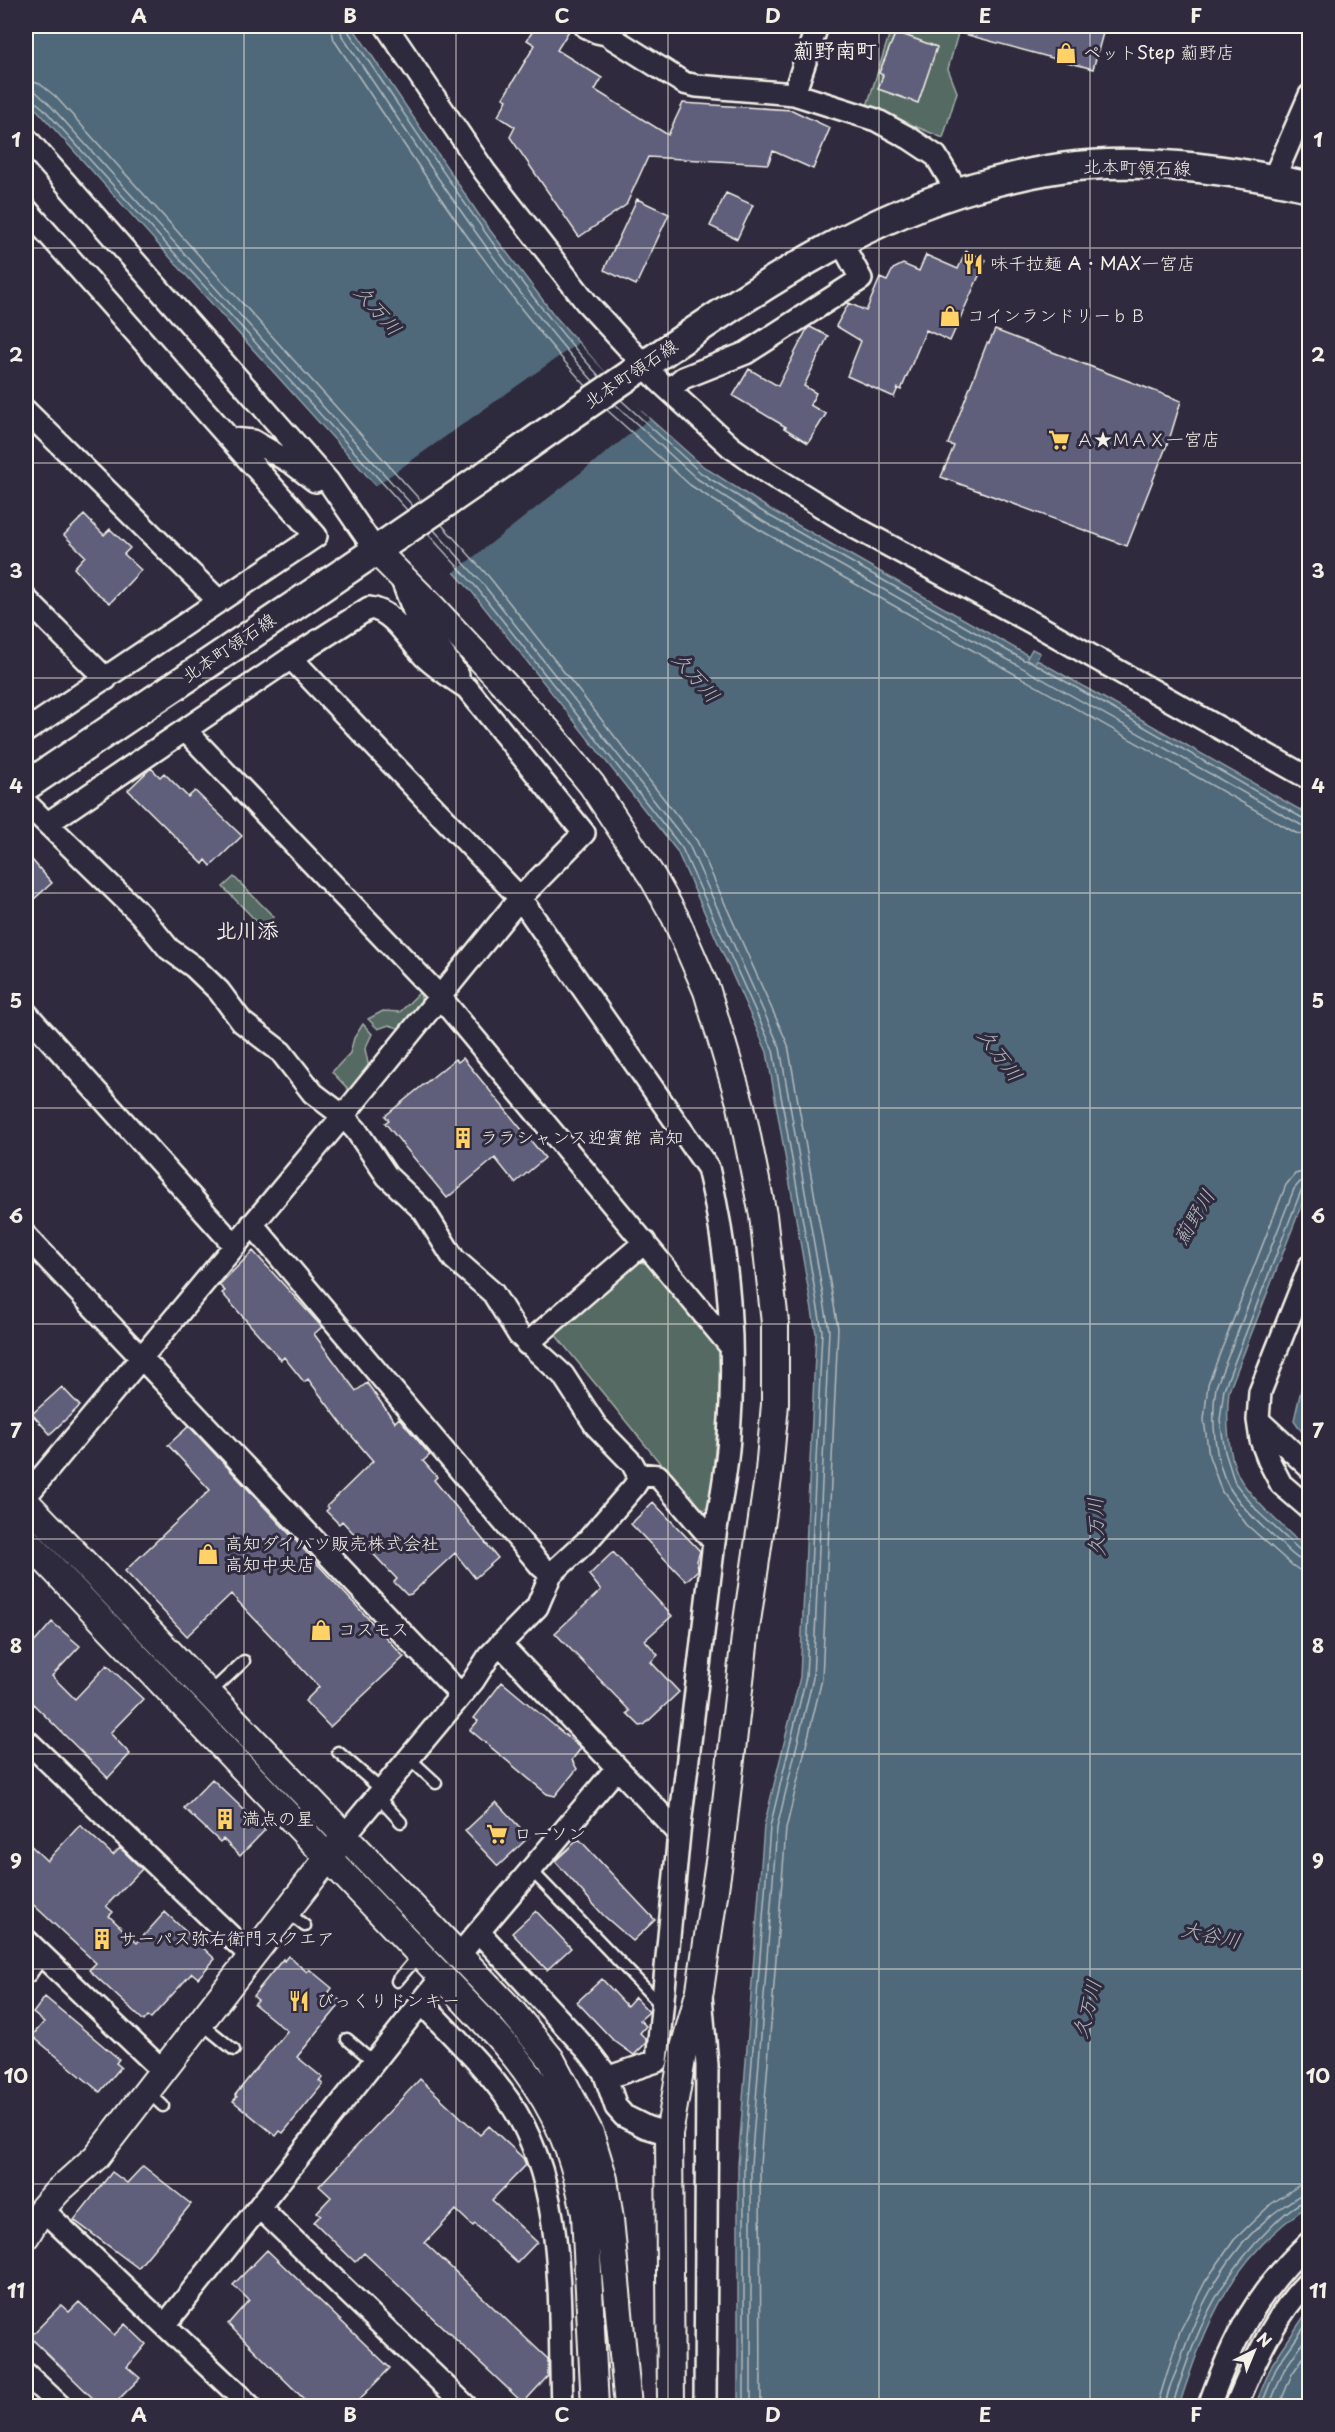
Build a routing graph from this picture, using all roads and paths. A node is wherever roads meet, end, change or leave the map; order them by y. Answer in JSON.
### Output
{"nodes":[{"id":1,"x":386,"y":26,"type":"edge"},
{"id":2,"x":403,"y":26,"type":"edge"},
{"id":3,"x":585,"y":26,"type":"edge"},
{"id":4,"x":817,"y":26,"type":"edge"},
{"id":5,"x":608,"y":29,"type":"edge"},
{"id":6,"x":412,"y":63,"type":"junction"},
{"id":7,"x":794,"y":94,"type":"junction"},
{"id":8,"x":1310,"y":95,"type":"edge"},
{"id":9,"x":26,"y":138,"type":"edge"},
{"id":10,"x":1273,"y":180,"type":"junction"},
{"id":11,"x":1310,"y":187,"type":"edge"},
{"id":12,"x":958,"y":193,"type":"junction"},
{"id":13,"x":27,"y":213,"type":"edge"},
{"id":14,"x":840,"y":240,"type":"junction"},
{"id":15,"x":637,"y":369,"type":"junction"},
{"id":16,"x":669,"y":390,"type":"junction"},
{"id":17,"x":26,"y":411,"type":"edge"},
{"id":18,"x":232,"y":439,"type":"junction"},
{"id":19,"x":340,"y":501,"type":"junction"},
{"id":20,"x":382,"y":547,"type":"junction"},
{"id":21,"x":402,"y":580,"type":"junction"},
{"id":22,"x":26,"y":599,"type":"edge"},
{"id":23,"x":219,"y":601,"type":"junction"},
{"id":24,"x":291,"y":658,"type":"junction"},
{"id":25,"x":106,"y":679,"type":"junction"},
{"id":26,"x":467,"y":688,"type":"junction"},
{"id":27,"x":26,"y":731,"type":"edge"},
{"id":28,"x":186,"y":731,"type":"junction"},
{"id":29,"x":1310,"y":779,"type":"edge"},
{"id":30,"x":26,"y":786,"type":"edge"},
{"id":31,"x":26,"y":803,"type":"edge"},
{"id":32,"x":48,"y":823,"type":"junction"},
{"id":33,"x":520,"y":898,"type":"junction"},
{"id":34,"x":440,"y":997,"type":"junction"},
{"id":35,"x":26,"y":1016,"type":"edge"},
{"id":36,"x":343,"y":1116,"type":"junction"},
{"id":37,"x":252,"y":1224,"type":"junction"},
{"id":38,"x":26,"y":1236,"type":"edge"},
{"id":39,"x":645,"y":1242,"type":"junction"},
{"id":40,"x":234,"y":1245,"type":"junction"},
{"id":41,"x":1310,"y":1266,"type":"edge"},
{"id":42,"x":527,"y":1344,"type":"junction"},
{"id":43,"x":730,"y":1347,"type":"junction"},
{"id":44,"x":141,"y":1357,"type":"junction"},
{"id":45,"x":1258,"y":1420,"type":"junction"},
{"id":46,"x":1310,"y":1468,"type":"edge"},
{"id":47,"x":638,"y":1474,"type":"junction"},
{"id":48,"x":26,"y":1496,"type":"edge"},
{"id":49,"x":26,"y":1502,"type":"edge"},
{"id":50,"x":1310,"y":1509,"type":"edge"},
{"id":51,"x":26,"y":1540,"type":"edge"},
{"id":52,"x":714,"y":1542,"type":"junction"},
{"id":53,"x":551,"y":1574,"type":"junction"},
{"id":54,"x":500,"y":1644,"type":"junction"},
{"id":55,"x":244,"y":1661,"type":"dead end"},
{"id":56,"x":209,"y":1693,"type":"junction"},
{"id":57,"x":461,"y":1695,"type":"junction"},
{"id":58,"x":26,"y":1740,"type":"edge"},
{"id":59,"x":339,"y":1752,"type":"dead end"},
{"id":60,"x":410,"y":1759,"type":"junction"},
{"id":61,"x":616,"y":1768,"type":"junction"},
{"id":62,"x":436,"y":1783,"type":"dead end"},
{"id":63,"x":380,"y":1794,"type":"junction"},
{"id":64,"x":401,"y":1822,"type":"dead end"},
{"id":65,"x":679,"y":1833,"type":"junction"},
{"id":66,"x":345,"y":1835,"type":"junction"},
{"id":67,"x":328,"y":1858,"type":"junction"},
{"id":68,"x":531,"y":1870,"type":"junction"},
{"id":69,"x":485,"y":1921,"type":"junction"},
{"id":70,"x":32,"y":1947,"type":"edge"},
{"id":71,"x":419,"y":1955,"type":"junction"},
{"id":72,"x":459,"y":1955,"type":"junction"},
{"id":73,"x":251,"y":1956,"type":"junction"},
{"id":74,"x":26,"y":1972,"type":"edge"},
{"id":75,"x":441,"y":1978,"type":"junction"},
{"id":76,"x":397,"y":1982,"type":"dead end"},
{"id":77,"x":700,"y":1990,"type":"junction"},
{"id":78,"x":421,"y":2002,"type":"junction"},
{"id":79,"x":662,"y":2006,"type":"junction"},
{"id":80,"x":201,"y":2023,"type":"junction"},
{"id":81,"x":347,"y":2038,"type":"dead end"},
{"id":82,"x":234,"y":2049,"type":"dead end"},
{"id":83,"x":374,"y":2062,"type":"junction"},
{"id":84,"x":164,"y":2072,"type":"junction"},
{"id":85,"x":606,"y":2078,"type":"junction"},
{"id":86,"x":669,"y":2134,"type":"junction"},
{"id":87,"x":259,"y":2207,"type":"junction"},
{"id":88,"x":42,"y":2209,"type":"junction"},
{"id":89,"x":26,"y":2236,"type":"edge"},
{"id":90,"x":1310,"y":2242,"type":"edge"},
{"id":91,"x":1310,"y":2280,"type":"edge"},
{"id":92,"x":165,"y":2325,"type":"junction"},
{"id":93,"x":26,"y":2374,"type":"edge"},
{"id":94,"x":60,"y":2406,"type":"edge"},
{"id":95,"x":250,"y":2406,"type":"edge"},
{"id":96,"x":466,"y":2406,"type":"edge"},
{"id":97,"x":562,"y":2406,"type":"edge"},
{"id":98,"x":595,"y":2406,"type":"edge"},
{"id":99,"x":628,"y":2406,"type":"edge"},
{"id":100,"x":671,"y":2406,"type":"edge"},
{"id":101,"x":705,"y":2406,"type":"edge"},
{"id":102,"x":1209,"y":2406,"type":"edge"},
{"id":103,"x":1236,"y":2406,"type":"edge"}],
"edges":[{"from":1,"to":6,"type":"street"},
{"from":2,"to":6,"type":"street"},
{"from":3,"to":5,"type":"street"},
{"from":4,"to":7,"type":"street"},
{"from":5,"to":7,"type":"street"},
{"from":6,"to":15,"type":"street"},
{"from":7,"to":12,"type":"street"},
{"from":8,"to":10,"type":"street"},
{"from":9,"to":19,"type":"street"},
{"from":10,"to":11,"type":"main road","name":"北本町領石線"},
{"from":10,"to":12,"type":"main road","name":"北本町領石線"},
{"from":12,"to":14,"type":"main road","name":"北本町領石線"},
{"from":13,"to":18,"type":"street"},
{"from":14,"to":15,"type":"main road","name":"北本町領石線"},
{"from":14,"to":16,"type":"street"},
{"from":15,"to":16,"type":"street"},
{"from":15,"to":20,"type":"main road","name":"北本町領石線"},
{"from":16,"to":29,"type":"street"},
{"from":17,"to":23,"type":"street"},
{"from":18,"to":19,"type":"street"},
{"from":18,"to":23,"type":"street"},
{"from":19,"to":20,"type":"street"},
{"from":20,"to":21,"type":"street"},
{"from":20,"to":30,"type":"main road","name":"北本町領石線"},
{"from":21,"to":26,"type":"street"},
{"from":21,"to":77,"type":"street"},
{"from":22,"to":25,"type":"street"},
{"from":23,"to":25,"type":"street"},
{"from":24,"to":26,"type":"street"},
{"from":24,"to":28,"type":"street"},
{"from":24,"to":33,"type":"street"},
{"from":25,"to":27,"type":"street"},
{"from":26,"to":33,"type":"street"},
{"from":28,"to":32,"type":"street"},
{"from":28,"to":34,"type":"street"},
{"from":31,"to":32,"type":"street"},
{"from":32,"to":36,"type":"street"},
{"from":33,"to":34,"type":"street"},
{"from":33,"to":43,"type":"street"},
{"from":34,"to":36,"type":"street"},
{"from":34,"to":39,"type":"street"},
{"from":35,"to":40,"type":"street"},
{"from":36,"to":37,"type":"street"},
{"from":36,"to":42,"type":"street"},
{"from":37,"to":40,"type":"street"},
{"from":37,"to":53,"type":"street"},
{"from":38,"to":44,"type":"street"},
{"from":39,"to":42,"type":"street"},
{"from":39,"to":43,"type":"street"},
{"from":40,"to":44,"type":"street"},
{"from":41,"to":45,"type":"street"},
{"from":42,"to":47,"type":"street"},
{"from":43,"to":52,"type":"street"},
{"from":44,"to":48,"type":"street"},
{"from":44,"to":57,"type":"street"},
{"from":45,"to":46,"type":"street"},
{"from":45,"to":50,"type":"street"},
{"from":47,"to":52,"type":"street"},
{"from":47,"to":53,"type":"street"},
{"from":49,"to":56,"type":"street"},
{"from":51,"to":67,"type":"street"},
{"from":52,"to":65,"type":"street"},
{"from":53,"to":54,"type":"street"},
{"from":54,"to":57,"type":"street"},
{"from":54,"to":61,"type":"street"},
{"from":55,"to":56,"type":"lane"},
{"from":56,"to":66,"type":"street"},
{"from":57,"to":60,"type":"street"},
{"from":58,"to":73,"type":"street"},
{"from":59,"to":63,"type":"lane"},
{"from":60,"to":62,"type":"lane"},
{"from":60,"to":63,"type":"street"},
{"from":61,"to":65,"type":"street"},
{"from":61,"to":68,"type":"street"},
{"from":63,"to":64,"type":"lane"},
{"from":63,"to":66,"type":"street"},
{"from":65,"to":79,"type":"street"},
{"from":66,"to":67,"type":"street"},
{"from":66,"to":72,"type":"street"},
{"from":67,"to":71,"type":"street"},
{"from":67,"to":73,"type":"street"},
{"from":68,"to":69,"type":"street"},
{"from":68,"to":79,"type":"lane"},
{"from":69,"to":72,"type":"street"},
{"from":69,"to":85,"type":"street"},
{"from":70,"to":74,"type":"street"},
{"from":70,"to":84,"type":"street"},
{"from":71,"to":75,"type":"street"},
{"from":71,"to":76,"type":"lane"},
{"from":72,"to":99,"type":"street"},
{"from":73,"to":80,"type":"street"},
{"from":75,"to":78,"type":"street"},
{"from":75,"to":98,"type":"street"},
{"from":77,"to":86,"type":"street"},
{"from":77,"to":101,"type":"street"},
{"from":78,"to":83,"type":"street"},
{"from":78,"to":97,"type":"street"},
{"from":79,"to":85,"type":"street"},
{"from":80,"to":82,"type":"lane"},
{"from":80,"to":84,"type":"street"},
{"from":81,"to":83,"type":"lane"},
{"from":83,"to":87,"type":"street"},
{"from":84,"to":88,"type":"street"},
{"from":85,"to":86,"type":"street"},
{"from":86,"to":100,"type":"street"},
{"from":87,"to":92,"type":"street"},
{"from":87,"to":96,"type":"street"},
{"from":88,"to":89,"type":"street"},
{"from":88,"to":92,"type":"street"},
{"from":90,"to":102,"type":"street"},
{"from":91,"to":103,"type":"street"},
{"from":92,"to":95,"type":"street"},
{"from":93,"to":94,"type":"street"}]}
